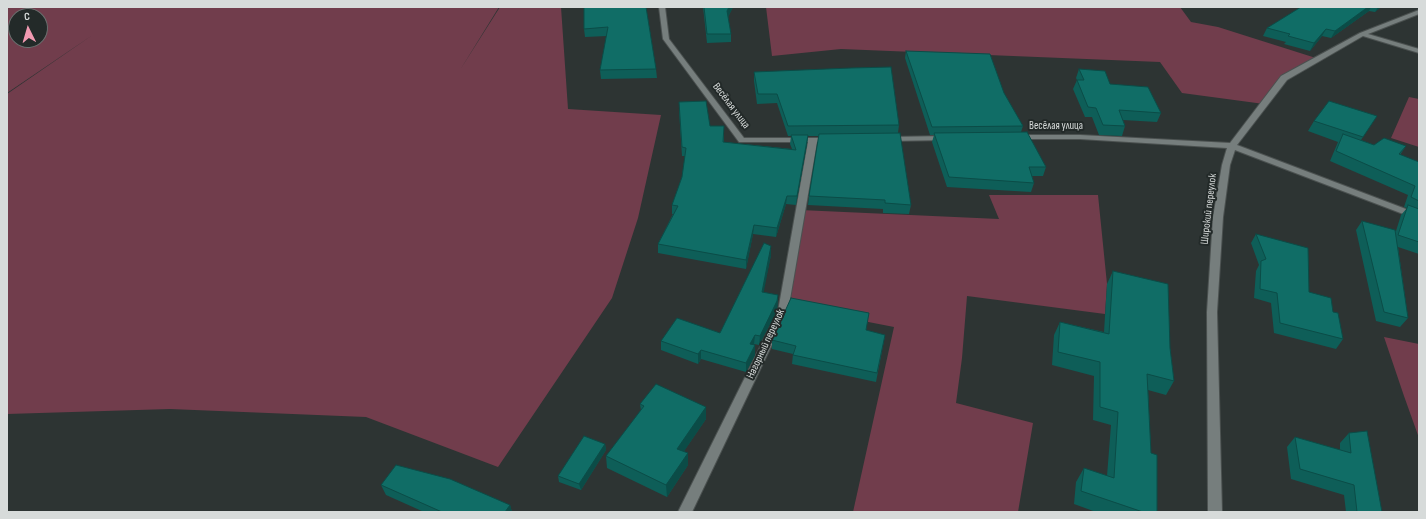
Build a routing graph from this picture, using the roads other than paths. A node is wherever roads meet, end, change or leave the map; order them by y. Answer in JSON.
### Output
{"nodes":[{"id":1,"x":662,"y":7,"type":"edge"},
{"id":2,"x":1419,"y":12,"type":"edge"},
{"id":3,"x":1362,"y":34,"type":"junction"},
{"id":4,"x":1419,"y":51,"type":"edge"},
{"id":5,"x":1010,"y":137,"type":"edge"},
{"id":6,"x":954,"y":138,"type":"edge"},
{"id":7,"x":876,"y":139,"type":"edge"},
{"id":8,"x":813,"y":140,"type":"junction"},
{"id":9,"x":844,"y":140,"type":"edge"},
{"id":10,"x":1232,"y":146,"type":"junction"},
{"id":11,"x":1419,"y":217,"type":"edge"},
{"id":12,"x":685,"y":512,"type":"edge"},
{"id":13,"x":1215,"y":512,"type":"edge"}],
"edges":[{"from":1,"to":8,"type":"street","name":"Весёлая улица"},
{"from":2,"to":3,"type":"street","name":"Широкий переулок"},
{"from":3,"to":4,"type":"street"},
{"from":3,"to":10,"type":"street","name":"Широкий переулок"},
{"from":5,"to":10,"type":"street","name":"Весёлая улица"},
{"from":6,"to":7,"type":"street"},
{"from":8,"to":9,"type":"street","name":"Весёлая улица"},
{"from":8,"to":12,"type":"street","name":"Нагорный переулок"},
{"from":10,"to":11,"type":"street","name":"Весёлая улица"},
{"from":10,"to":13,"type":"street","name":"Широкий переулок"}]}
